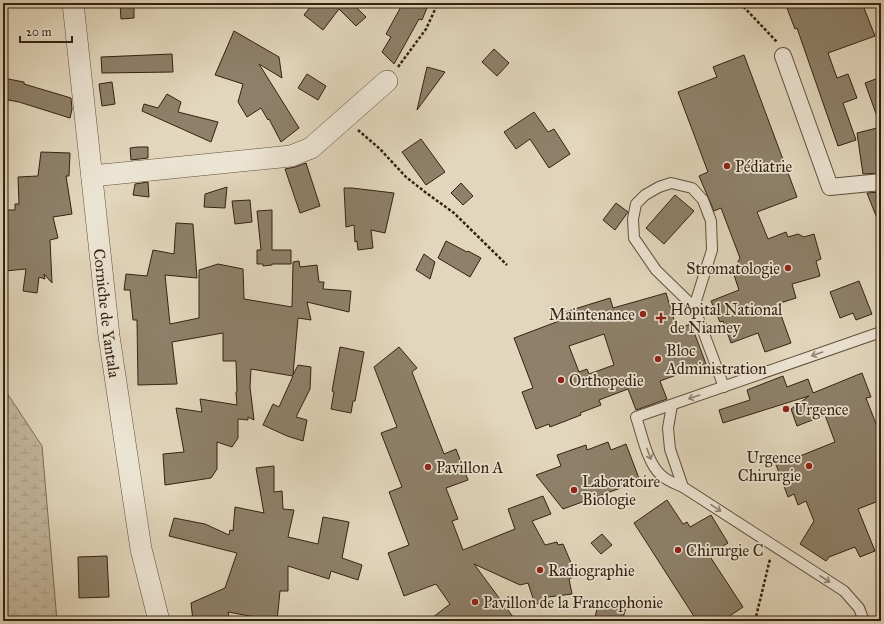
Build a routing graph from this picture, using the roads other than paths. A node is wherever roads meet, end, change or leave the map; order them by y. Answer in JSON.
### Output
{"nodes":[{"id":1,"x":73,"y":3,"type":"edge"},
{"id":2,"x":783,"y":56,"type":"road end"},
{"id":3,"x":387,"y":81,"type":"road end"},
{"id":4,"x":92,"y":176,"type":"junction"},
{"id":5,"x":881,"y":182,"type":"edge"},
{"id":6,"x":694,"y":307,"type":"junction"},
{"id":7,"x":881,"y":332,"type":"edge"},
{"id":8,"x":724,"y":387,"type":"junction"},
{"id":9,"x":672,"y":405,"type":"junction"},
{"id":10,"x":683,"y":487,"type":"junction"},
{"id":11,"x":159,"y":621,"type":"edge"},
{"id":12,"x":864,"y":621,"type":"edge"}],
"edges":[{"from":1,"to":4,"type":"street","name":"Corniche de Yantala"},
{"from":2,"to":5,"type":"street"},
{"from":3,"to":4,"type":"street"},
{"from":4,"to":11,"type":"street","name":"Corniche de Yantala"},
{"from":6,"to":6,"type":"lane"},
{"from":6,"to":8,"type":"lane"},
{"from":7,"to":8,"type":"lane","one_way":true},
{"from":8,"to":9,"type":"lane","one_way":true},
{"from":9,"to":10,"type":"lane"},
{"from":9,"to":10,"type":"lane","one_way":true},
{"from":10,"to":12,"type":"lane","one_way":true}]}
